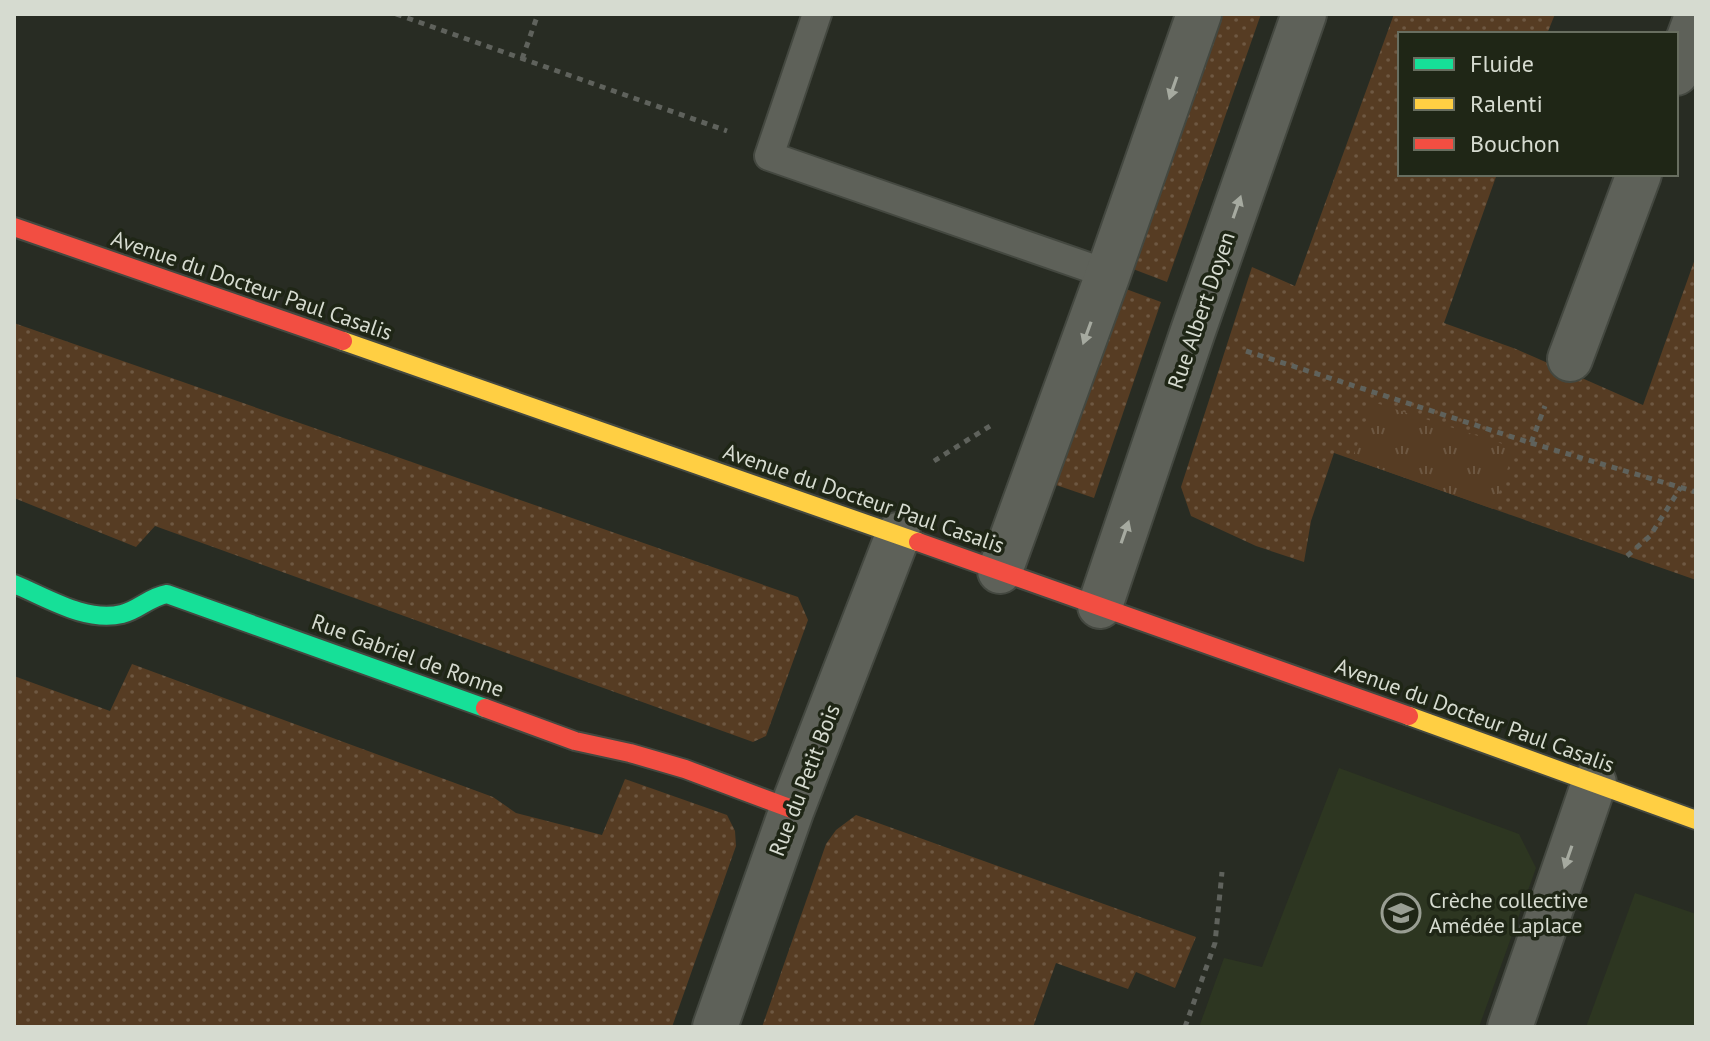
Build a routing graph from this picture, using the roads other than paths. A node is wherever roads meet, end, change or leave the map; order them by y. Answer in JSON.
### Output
{"nodes":[{"id":1,"x":817,"y":14,"type":"edge"},
{"id":2,"x":1199,"y":14,"type":"edge"},
{"id":3,"x":1304,"y":14,"type":"edge"},
{"id":4,"x":1696,"y":19,"type":"edge"},
{"id":5,"x":1678,"y":68,"type":"edge"},
{"id":6,"x":1638,"y":176,"type":"edge"},
{"id":7,"x":14,"y":227,"type":"edge"},
{"id":8,"x":1108,"y":274,"type":"junction"},
{"id":9,"x":1570,"y":359,"type":"road end"},
{"id":10,"x":898,"y":535,"type":"junction"},
{"id":11,"x":1000,"y":571,"type":"junction"},
{"id":12,"x":14,"y":584,"type":"edge"},
{"id":13,"x":1100,"y":606,"type":"junction"},
{"id":14,"x":1594,"y":783,"type":"junction"},
{"id":15,"x":792,"y":809,"type":"junction"},
{"id":16,"x":1696,"y":820,"type":"edge"},
{"id":17,"x":715,"y":1027,"type":"edge"},
{"id":18,"x":1510,"y":1027,"type":"edge"}],
"edges":[{"from":1,"to":8,"type":"lane"},
{"from":2,"to":8,"type":"street","one_way":true},
{"from":13,"to":3,"type":"street","name":"Rue Albert Doyen","one_way":true},
{"from":4,"to":5,"type":"street"},
{"from":6,"to":9,"type":"street"},
{"from":7,"to":10,"type":"street","name":"Avenue du Docteur Paul Casalis"},
{"from":8,"to":11,"type":"street","one_way":true},
{"from":10,"to":11,"type":"street","name":"Avenue du Docteur Paul Casalis"},
{"from":10,"to":15,"type":"street","name":"Rue du Petit Bois"},
{"from":11,"to":13,"type":"street","name":"Avenue du Docteur Paul Casalis"},
{"from":12,"to":15,"type":"street","name":"Rue Gabriel de Ronne"},
{"from":13,"to":14,"type":"street","name":"Avenue du Docteur Paul Casalis"},
{"from":14,"to":16,"type":"street","name":"Avenue du Docteur Paul Casalis"},
{"from":14,"to":18,"type":"street","one_way":true},
{"from":15,"to":17,"type":"street","name":"Rue du Petit Bois"}]}
